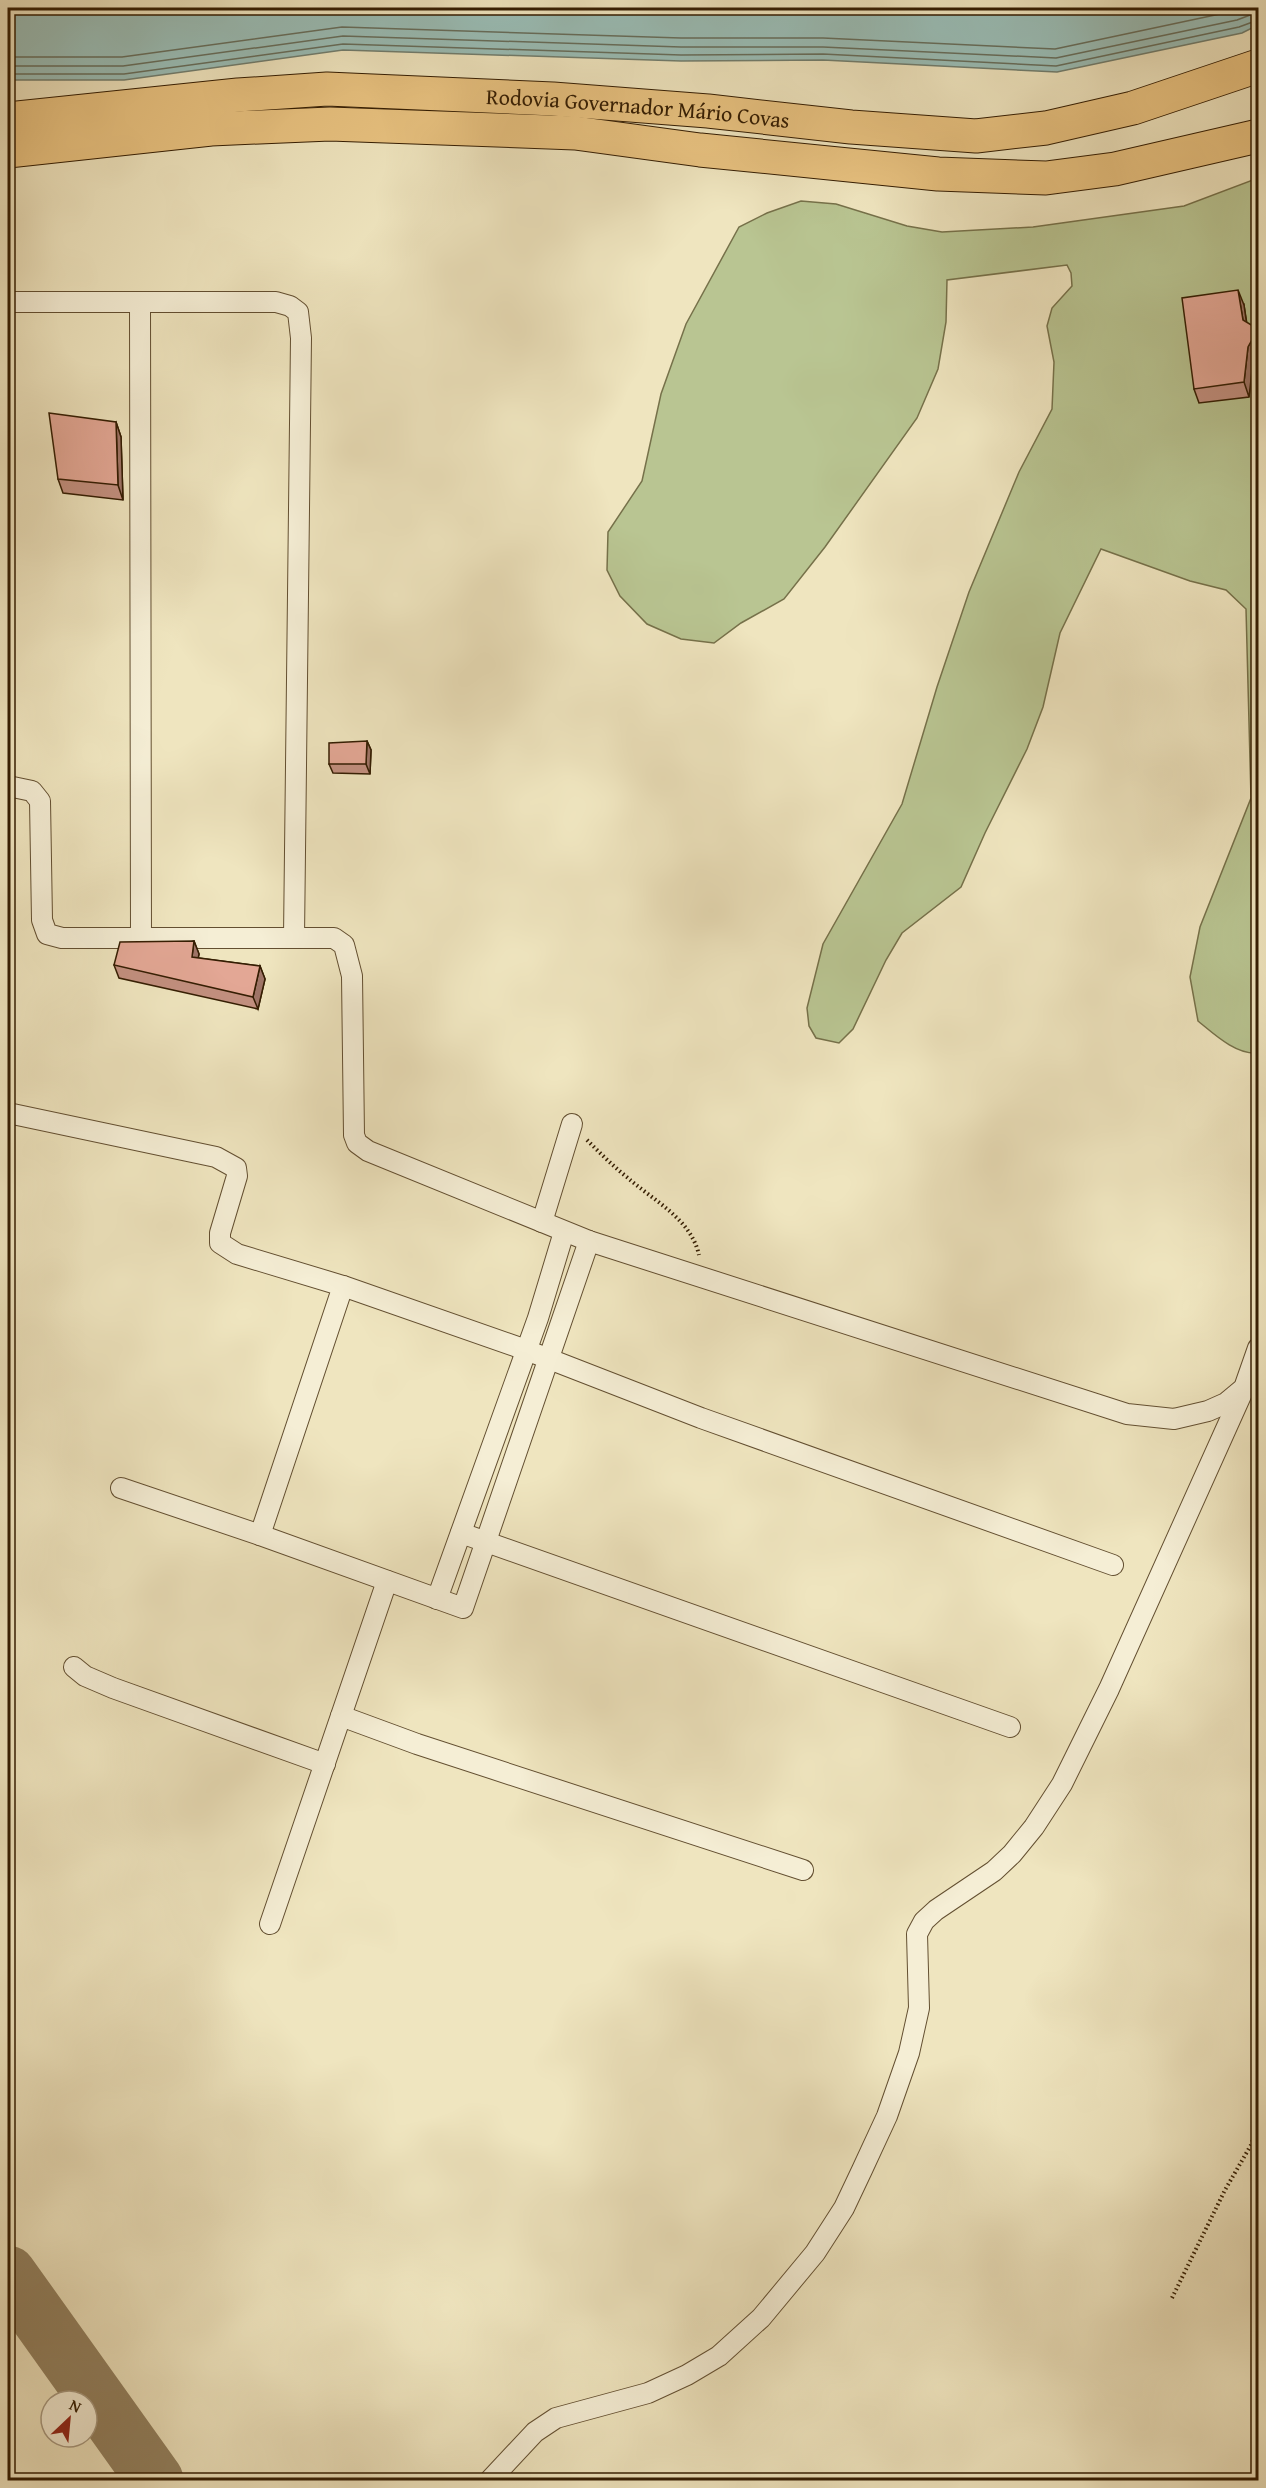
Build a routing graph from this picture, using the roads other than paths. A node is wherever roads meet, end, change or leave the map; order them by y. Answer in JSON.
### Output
{"nodes":[{"id":1,"x":1258,"y":66,"type":"edge"},
{"id":2,"x":8,"y":118,"type":"edge"},
{"id":3,"x":1258,"y":136,"type":"edge"},
{"id":4,"x":8,"y":151,"type":"edge"},
{"id":5,"x":8,"y":302,"type":"edge"},
{"id":6,"x":140,"y":304,"type":"junction"},
{"id":7,"x":8,"y":786,"type":"edge"},
{"id":8,"x":294,"y":937,"type":"junction"},
{"id":9,"x":141,"y":938,"type":"junction"},
{"id":10,"x":8,"y":1113,"type":"edge"},
{"id":11,"x":572,"y":1124,"type":"road end"},
{"id":12,"x":542,"y":1222,"type":"junction"},
{"id":13,"x":564,"y":1232,"type":"junction"},
{"id":14,"x":589,"y":1241,"type":"junction"},
{"id":15,"x":343,"y":1286,"type":"junction"},
{"id":16,"x":1258,"y":1348,"type":"edge"},
{"id":17,"x":526,"y":1350,"type":"junction"},
{"id":18,"x":550,"y":1359,"type":"junction"},
{"id":19,"x":1244,"y":1388,"type":"junction"},
{"id":20,"x":121,"y":1488,"type":"dead end"},
{"id":21,"x":461,"y":1533,"type":"junction"},
{"id":22,"x":260,"y":1535,"type":"junction"},
{"id":23,"x":486,"y":1542,"type":"junction"},
{"id":24,"x":1113,"y":1565,"type":"dead end"},
{"id":25,"x":387,"y":1581,"type":"junction"},
{"id":26,"x":437,"y":1599,"type":"junction"},
{"id":27,"x":74,"y":1667,"type":"dead end"},
{"id":28,"x":341,"y":1716,"type":"junction"},
{"id":29,"x":1010,"y":1727,"type":"dead end"},
{"id":30,"x":325,"y":1764,"type":"junction"},
{"id":31,"x":803,"y":1870,"type":"dead end"},
{"id":32,"x":270,"y":1924,"type":"dead end"},
{"id":33,"x":490,"y":2481,"type":"edge"}],
"edges":[{"from":1,"to":2,"type":"highway","name":"Rodovia Governador Mário Covas"},
{"from":3,"to":4,"type":"highway","name":"Rodovia Governador Mário Covas"},
{"from":5,"to":6,"type":"street"},
{"from":6,"to":8,"type":"street"},
{"from":6,"to":9,"type":"street"},
{"from":7,"to":9,"type":"street"},
{"from":8,"to":9,"type":"street"},
{"from":8,"to":12,"type":"street"},
{"from":10,"to":15,"type":"street"},
{"from":11,"to":12,"type":"street"},
{"from":12,"to":13,"type":"street"},
{"from":13,"to":14,"type":"street"},
{"from":13,"to":17,"type":"street"},
{"from":14,"to":18,"type":"street"},
{"from":14,"to":19,"type":"street"},
{"from":15,"to":17,"type":"street"},
{"from":15,"to":22,"type":"street"},
{"from":16,"to":19,"type":"street"},
{"from":17,"to":18,"type":"street"},
{"from":17,"to":21,"type":"street"},
{"from":18,"to":23,"type":"street"},
{"from":18,"to":24,"type":"street"},
{"from":19,"to":33,"type":"street"},
{"from":20,"to":22,"type":"street"},
{"from":21,"to":23,"type":"street"},
{"from":21,"to":26,"type":"street"},
{"from":22,"to":25,"type":"street"},
{"from":23,"to":26,"type":"street"},
{"from":23,"to":29,"type":"street"},
{"from":25,"to":26,"type":"street"},
{"from":25,"to":28,"type":"street"},
{"from":27,"to":30,"type":"street"},
{"from":28,"to":30,"type":"street"},
{"from":28,"to":31,"type":"street"},
{"from":30,"to":32,"type":"street"}]}
